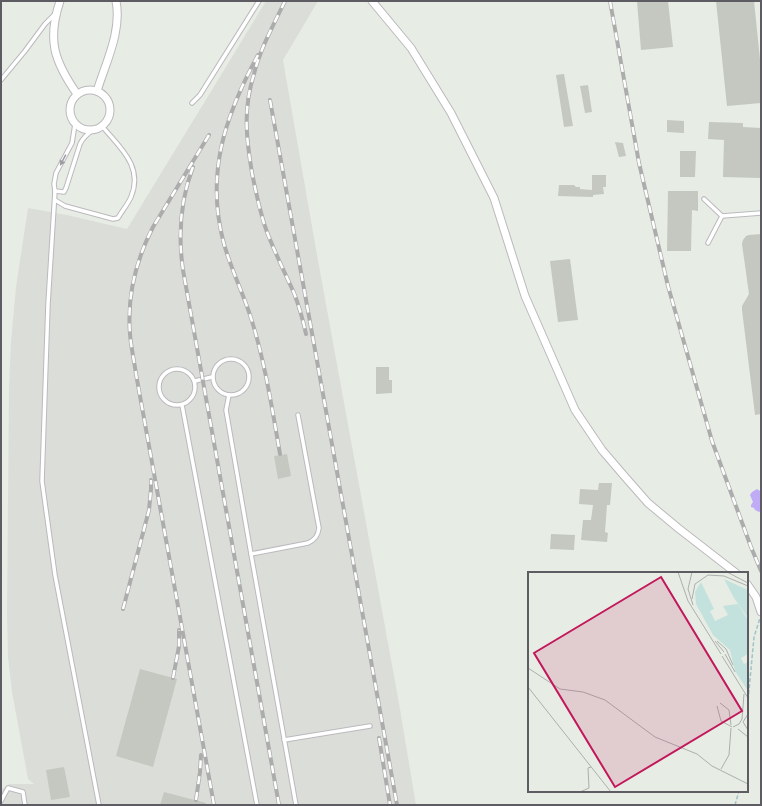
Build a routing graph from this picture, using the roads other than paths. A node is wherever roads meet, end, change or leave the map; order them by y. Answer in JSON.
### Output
{"nodes":[{"id":1,"x":60,"y":1,"type":"edge"},
{"id":2,"x":116,"y":1,"type":"edge"},
{"id":3,"x":259,"y":1,"type":"edge"},
{"id":4,"x":372,"y":1,"type":"edge"},
{"id":5,"x":56,"y":14,"type":"junction"},
{"id":6,"x":1,"y":80,"type":"edge"},
{"id":7,"x":97,"y":90,"type":"junction"},
{"id":8,"x":77,"y":94,"type":"junction"},
{"id":9,"x":192,"y":103,"type":"dead end"},
{"id":10,"x":75,"y":124,"type":"junction"},
{"id":11,"x":102,"y":126,"type":"junction"},
{"id":12,"x":93,"y":130,"type":"junction"},
{"id":13,"x":56,"y":191,"type":"junction"},
{"id":14,"x":704,"y":199,"type":"dead end"},
{"id":15,"x":54,"y":200,"type":"junction"},
{"id":16,"x":761,"y":213,"type":"edge"},
{"id":17,"x":722,"y":216,"type":"junction"},
{"id":18,"x":708,"y":243,"type":"dead end"},
{"id":19,"x":212,"y":377,"type":"junction"},
{"id":20,"x":195,"y":381,"type":"junction"},
{"id":21,"x":230,"y":395,"type":"junction"},
{"id":22,"x":182,"y":405,"type":"junction"},
{"id":23,"x":298,"y":416,"type":"dead end"},
{"id":24,"x":251,"y":554,"type":"junction"},
{"id":25,"x":735,"y":572,"type":"edge"},
{"id":26,"x":748,"y":585,"type":"edge"},
{"id":27,"x":761,"y":612,"type":"edge"},
{"id":28,"x":370,"y":726,"type":"dead end"},
{"id":29,"x":284,"y":740,"type":"junction"},
{"id":30,"x":1,"y":801,"type":"edge"},
{"id":31,"x":25,"y":805,"type":"edge"},
{"id":32,"x":99,"y":805,"type":"edge"},
{"id":33,"x":257,"y":805,"type":"edge"},
{"id":34,"x":296,"y":805,"type":"edge"}],
"edges":[{"from":1,"to":5,"type":"street"},
{"from":2,"to":7,"type":"street"},
{"from":3,"to":9,"type":"lane"},
{"from":4,"to":25,"type":"street"},
{"from":5,"to":6,"type":"lane"},
{"from":5,"to":8,"type":"street"},
{"from":7,"to":8,"type":"street"},
{"from":7,"to":11,"type":"street"},
{"from":8,"to":10,"type":"street"},
{"from":10,"to":12,"type":"street"},
{"from":10,"to":13,"type":"lane","one_way":true},
{"from":11,"to":12,"type":"street"},
{"from":11,"to":15,"type":"lane"},
{"from":12,"to":13,"type":"lane"},
{"from":13,"to":15,"type":"lane"},
{"from":14,"to":17,"type":"lane"},
{"from":15,"to":32,"type":"lane"},
{"from":16,"to":17,"type":"lane"},
{"from":17,"to":18,"type":"lane"},
{"from":19,"to":20,"type":"lane"},
{"from":19,"to":21,"type":"lane"},
{"from":19,"to":21,"type":"lane"},
{"from":20,"to":22,"type":"lane"},
{"from":20,"to":22,"type":"lane"},
{"from":21,"to":24,"type":"lane"},
{"from":22,"to":33,"type":"lane"},
{"from":23,"to":24,"type":"lane"},
{"from":24,"to":29,"type":"lane"},
{"from":26,"to":27,"type":"street"},
{"from":28,"to":29,"type":"lane"},
{"from":29,"to":34,"type":"lane"},
{"from":30,"to":31,"type":"lane"}]}
